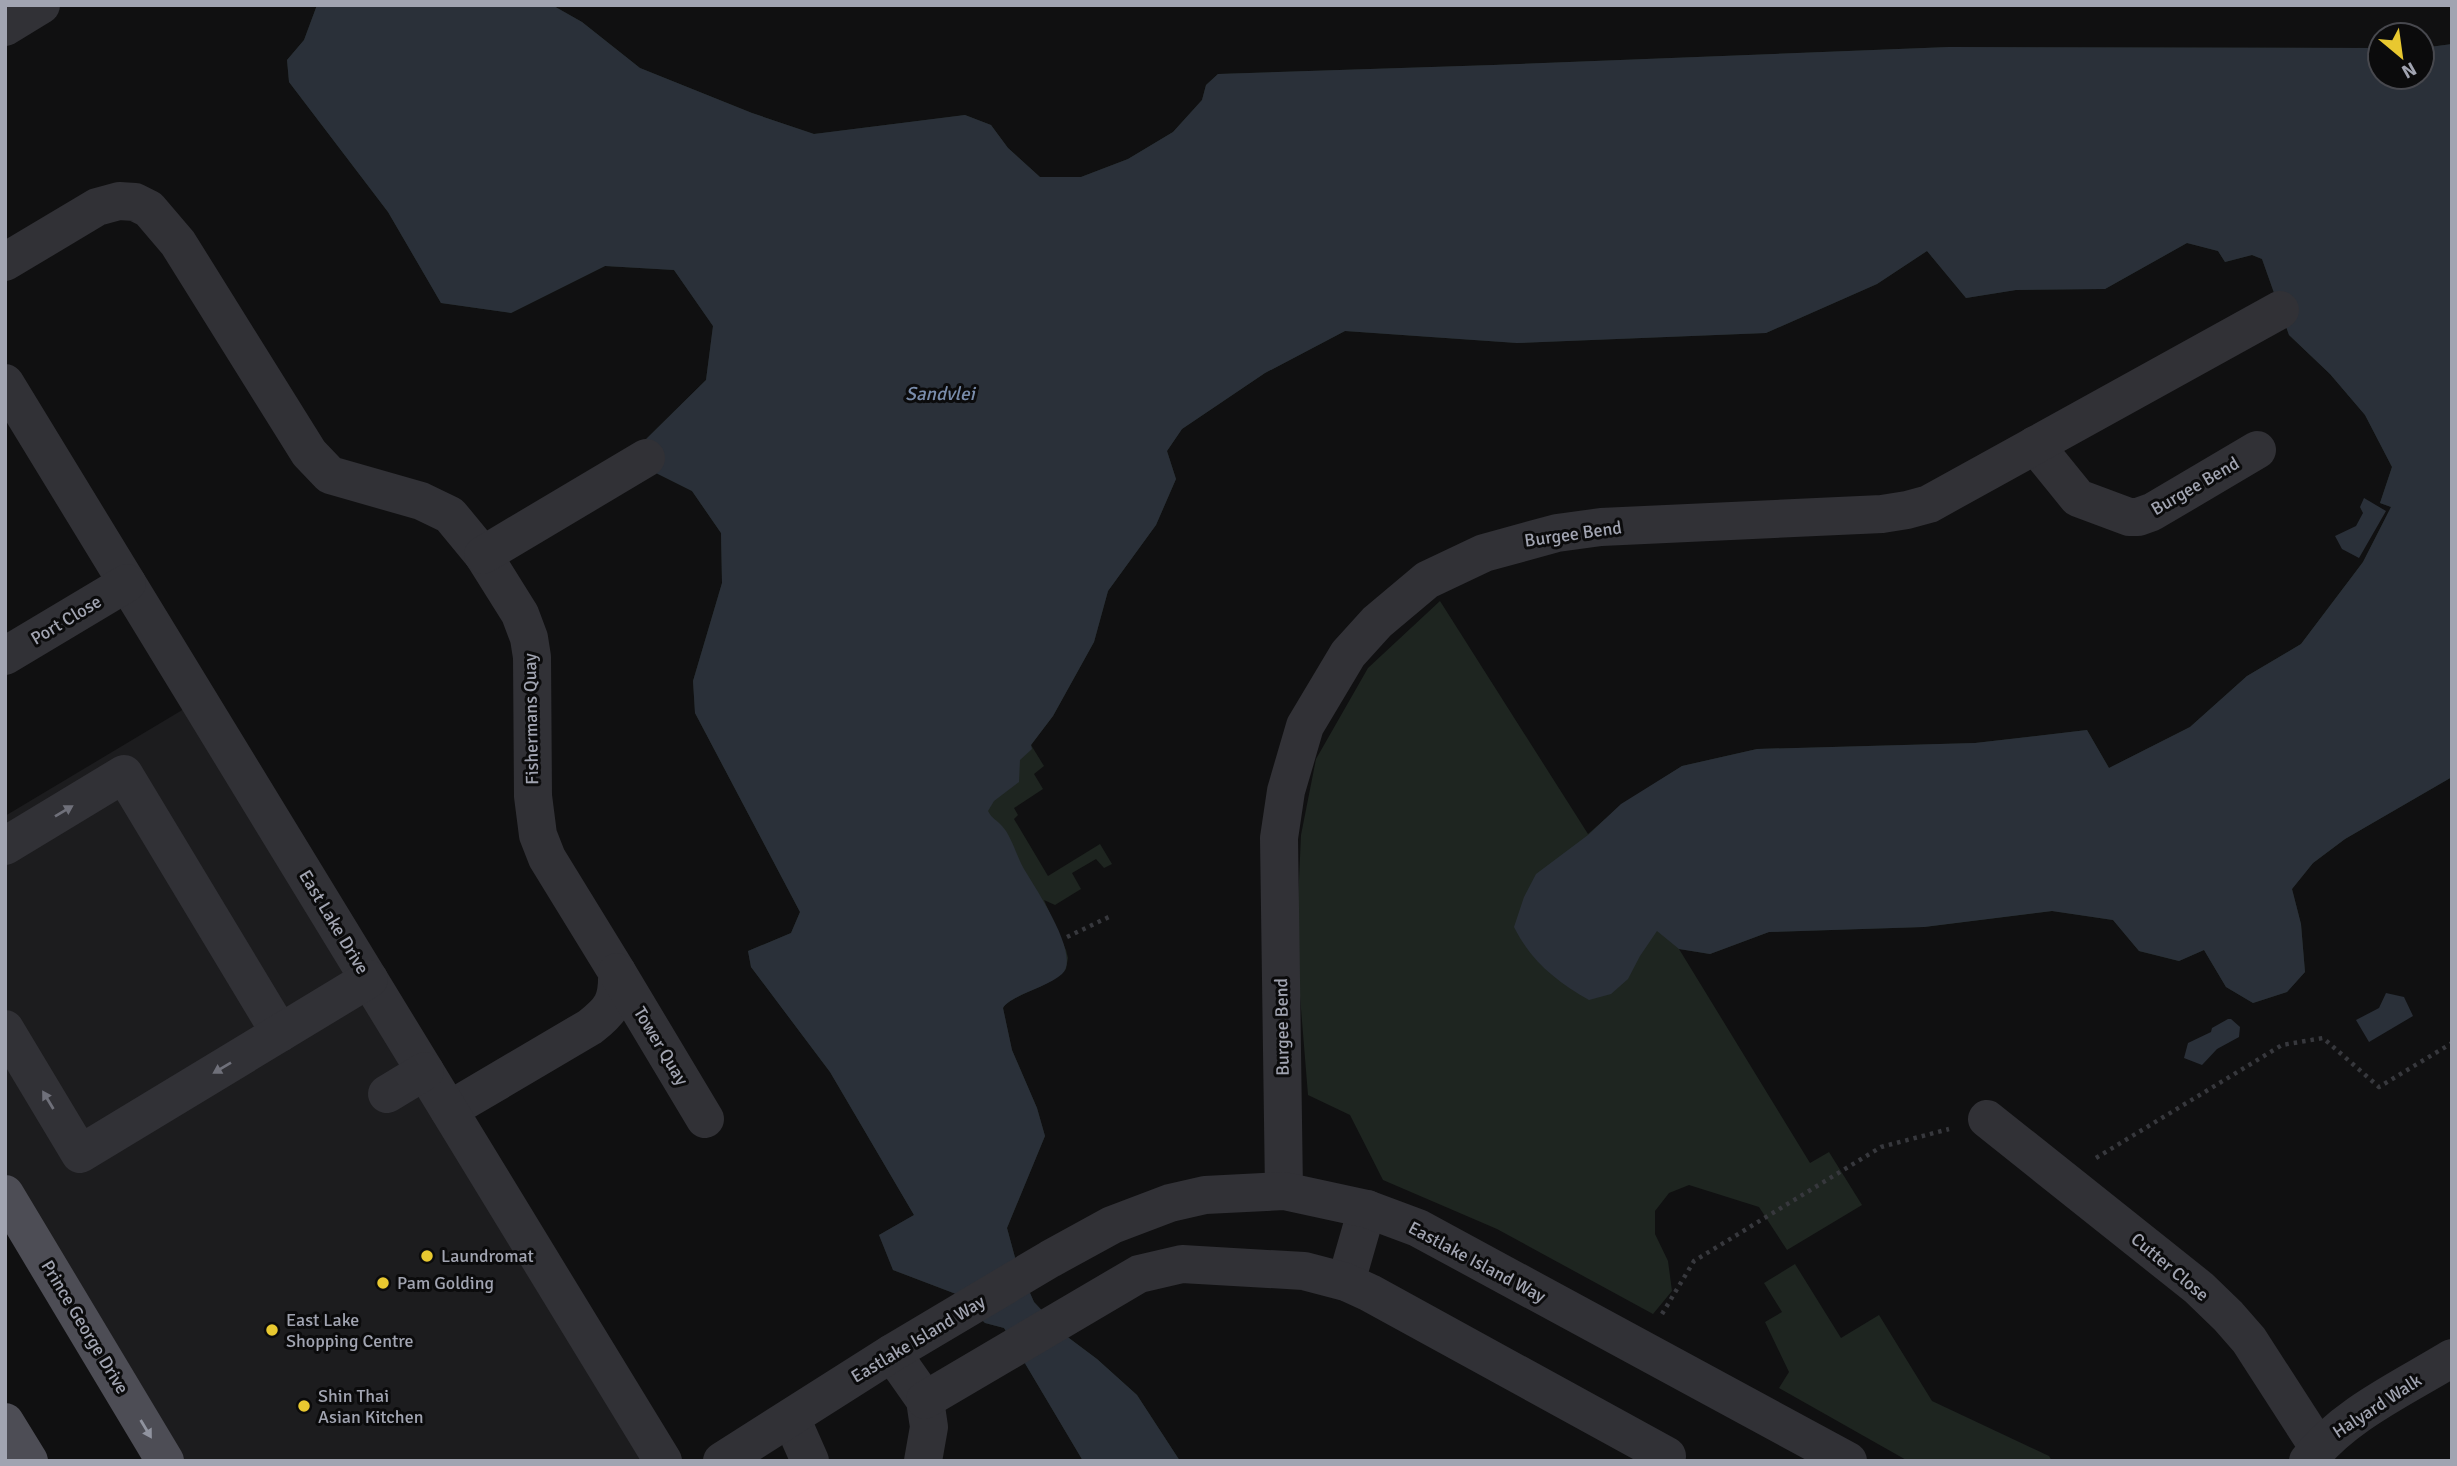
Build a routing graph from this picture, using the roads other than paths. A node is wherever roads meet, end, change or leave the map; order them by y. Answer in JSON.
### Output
{"nodes":[{"id":1,"x":41,"y":5,"type":"edge"},
{"id":2,"x":5,"y":27,"type":"edge"},
{"id":3,"x":5,"y":262,"type":"edge"},
{"id":4,"x":2280,"y":310,"type":"dead end"},
{"id":5,"x":5,"y":383,"type":"edge"},
{"id":6,"x":2035,"y":445,"type":"junction"},
{"id":7,"x":2257,"y":450,"type":"dead end"},
{"id":8,"x":646,"y":458,"type":"dead end"},
{"id":9,"x":483,"y":555,"type":"junction"},
{"id":10,"x":127,"y":583,"type":"junction"},
{"id":11,"x":5,"y":656,"type":"edge"},
{"id":12,"x":5,"y":846,"type":"edge"},
{"id":13,"x":617,"y":972,"type":"junction"},
{"id":14,"x":369,"y":979,"type":"junction"},
{"id":15,"x":5,"y":1029,"type":"edge"},
{"id":16,"x":280,"y":1033,"type":"junction"},
{"id":17,"x":425,"y":1071,"type":"junction"},
{"id":18,"x":387,"y":1094,"type":"dead end"},
{"id":19,"x":449,"y":1110,"type":"junction"},
{"id":20,"x":705,"y":1119,"type":"dead end"},
{"id":21,"x":1987,"y":1119,"type":"road end"},
{"id":22,"x":1284,"y":1191,"type":"junction"},
{"id":23,"x":5,"y":1194,"type":"edge"},
{"id":24,"x":1367,"y":1209,"type":"junction"},
{"id":25,"x":1346,"y":1282,"type":"junction"},
{"id":26,"x":892,"y":1353,"type":"junction"},
{"id":27,"x":2452,"y":1358,"type":"edge"},
{"id":28,"x":925,"y":1401,"type":"junction"},
{"id":29,"x":791,"y":1418,"type":"junction"},
{"id":30,"x":5,"y":1422,"type":"edge"},
{"id":31,"x":2313,"y":1454,"type":"edge"},
{"id":32,"x":1667,"y":1456,"type":"dead end"},
{"id":33,"x":29,"y":1461,"type":"edge"},
{"id":34,"x":165,"y":1461,"type":"edge"},
{"id":35,"x":663,"y":1461,"type":"edge"},
{"id":36,"x":722,"y":1461,"type":"edge"},
{"id":37,"x":810,"y":1461,"type":"edge"},
{"id":38,"x":923,"y":1461,"type":"edge"},
{"id":39,"x":1848,"y":1461,"type":"edge"}],
"edges":[{"from":1,"to":2,"type":"street"},
{"from":3,"to":9,"type":"street","name":"Fishermans Quay"},
{"from":4,"to":6,"type":"street","name":"Burgee Bend"},
{"from":5,"to":10,"type":"street","name":"East Lake Drive"},
{"from":6,"to":7,"type":"street","name":"Burgee Bend"},
{"from":6,"to":22,"type":"street","name":"Burgee Bend"},
{"from":8,"to":9,"type":"street"},
{"from":9,"to":13,"type":"street","name":"Fishermans Quay"},
{"from":10,"to":11,"type":"street","name":"Port Close"},
{"from":10,"to":14,"type":"street","name":"East Lake Drive"},
{"from":12,"to":16,"type":"street","one_way":true},
{"from":13,"to":19,"type":"street"},
{"from":13,"to":20,"type":"street","name":"Tower Quay"},
{"from":14,"to":16,"type":"street"},
{"from":14,"to":17,"type":"street","name":"East Lake Drive"},
{"from":16,"to":15,"type":"street","one_way":true},
{"from":17,"to":18,"type":"street"},
{"from":17,"to":19,"type":"street","name":"East Lake Drive"},
{"from":19,"to":35,"type":"street","name":"East Lake Drive"},
{"from":21,"to":31,"type":"street","name":"Cutter Close"},
{"from":22,"to":24,"type":"street","name":"Eastlake Island Way"},
{"from":22,"to":26,"type":"street","name":"Eastlake Island Way"},
{"from":23,"to":34,"type":"main road","name":"Prince George Drive","one_way":true},
{"from":24,"to":25,"type":"street"},
{"from":24,"to":39,"type":"street","name":"Eastlake Island Way"},
{"from":25,"to":28,"type":"street"},
{"from":25,"to":32,"type":"street"},
{"from":26,"to":28,"type":"street"},
{"from":26,"to":29,"type":"street","name":"Eastlake Island Way"},
{"from":27,"to":31,"type":"street","name":"Halyard Walk"},
{"from":28,"to":38,"type":"street"},
{"from":29,"to":36,"type":"street","name":"Eastlake Island Way"},
{"from":29,"to":37,"type":"street"},
{"from":30,"to":33,"type":"main road"}]}
